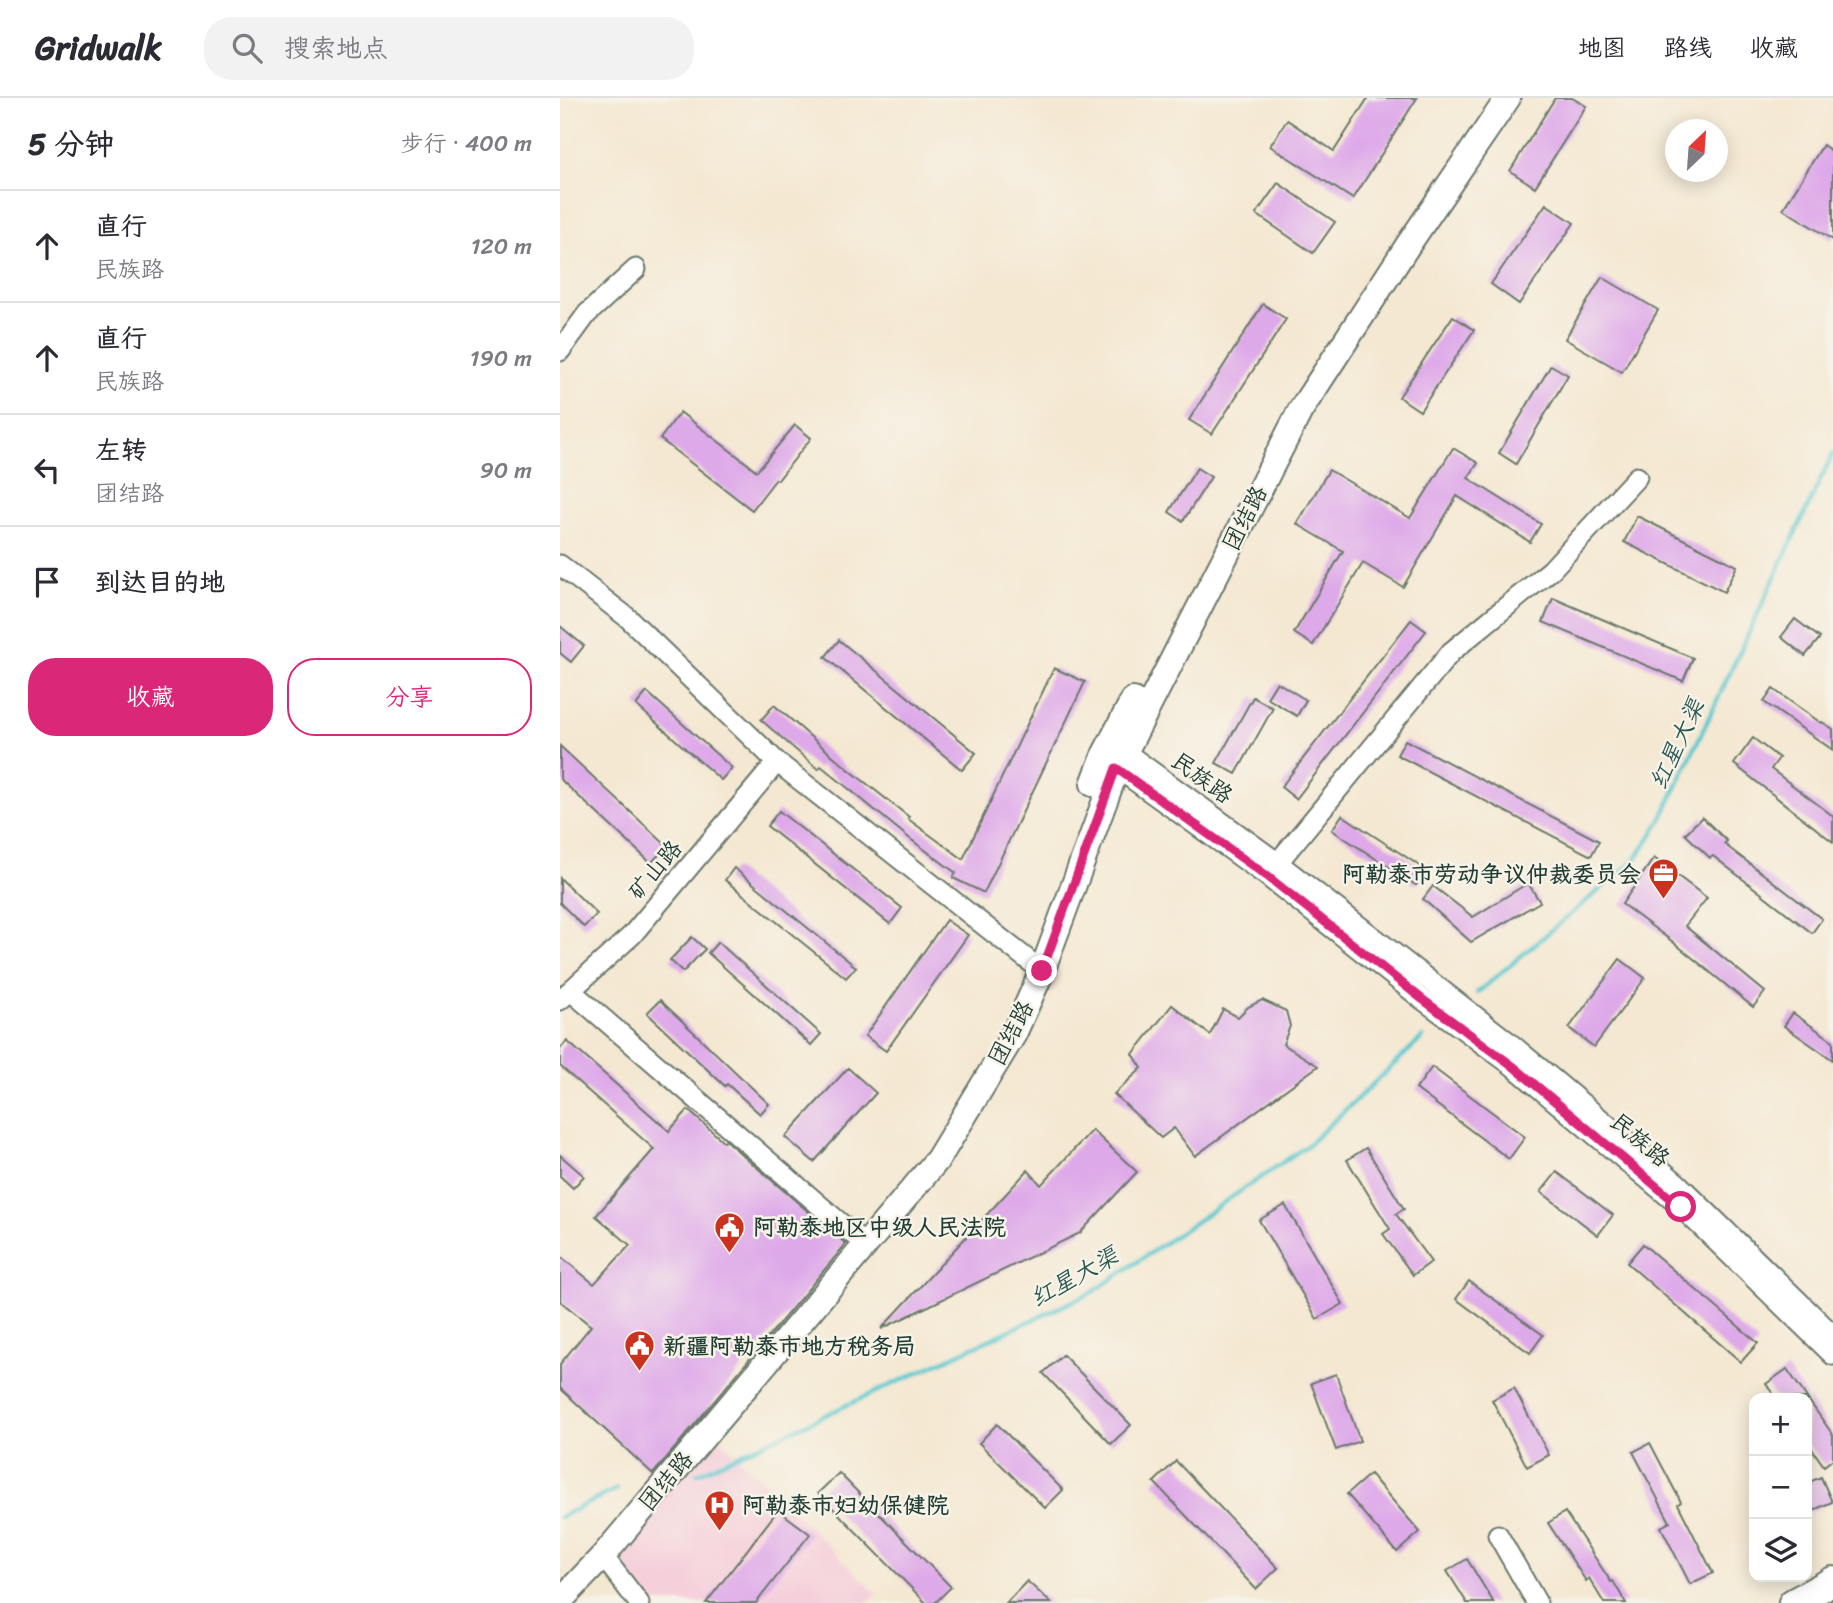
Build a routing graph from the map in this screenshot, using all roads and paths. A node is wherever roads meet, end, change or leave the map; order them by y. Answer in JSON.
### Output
{"nodes":[{"id":1,"x":1490,"y":98,"type":"edge"},
{"id":2,"x":1508,"y":98,"type":"edge"},
{"id":3,"x":636,"y":269,"type":"dead end"},
{"id":4,"x":560,"y":351,"type":"edge"},
{"id":5,"x":1637,"y":477,"type":"dead end"},
{"id":6,"x":560,"y":565,"type":"edge"},
{"id":7,"x":1114,"y":754,"type":"junction"},
{"id":8,"x":777,"y":762,"type":"junction"},
{"id":9,"x":1273,"y":869,"type":"junction"},
{"id":10,"x":1035,"y":965,"type":"junction"},
{"id":11,"x":565,"y":995,"type":"edge"},
{"id":12,"x":1474,"y":1027,"type":"junction"},
{"id":13,"x":854,"y":1235,"type":"junction"},
{"id":14,"x":1833,"y":1335,"type":"edge"},
{"id":15,"x":1833,"y":1355,"type":"edge"},
{"id":16,"x":640,"y":1501,"type":"junction"},
{"id":17,"x":1498,"y":1535,"type":"dead end"},
{"id":18,"x":603,"y":1556,"type":"junction"},
{"id":19,"x":560,"y":1579,"type":"edge"},
{"id":20,"x":1833,"y":1581,"type":"edge"},
{"id":21,"x":560,"y":1601,"type":"edge"},
{"id":22,"x":639,"y":1603,"type":"edge"},
{"id":23,"x":1537,"y":1603,"type":"edge"},
{"id":24,"x":1793,"y":1603,"type":"edge"}],
"edges":[{"from":1,"to":7,"type":"main road","name":"团结路"},
{"from":2,"to":7,"type":"main road","name":"团结路"},
{"from":3,"to":4,"type":"street"},
{"from":5,"to":9,"type":"street"},
{"from":6,"to":8,"type":"street"},
{"from":7,"to":9,"type":"street","name":"民族路"},
{"from":7,"to":10,"type":"main road","name":"团结路"},
{"from":8,"to":10,"type":"street"},
{"from":8,"to":11,"type":"street","name":"矿山路"},
{"from":9,"to":12,"type":"street","name":"民族路"},
{"from":10,"to":13,"type":"main road","name":"团结路"},
{"from":10,"to":16,"type":"main road","name":"团结路"},
{"from":11,"to":13,"type":"street"},
{"from":12,"to":14,"type":"street","name":"民族路"},
{"from":12,"to":15,"type":"street","name":"民族路"},
{"from":13,"to":16,"type":"main road","name":"团结路"},
{"from":16,"to":18,"type":"main road","name":"团结路"},
{"from":16,"to":19,"type":"main road","name":"团结路"},
{"from":17,"to":23,"type":"street"},
{"from":18,"to":21,"type":"main road","name":"团结路"},
{"from":18,"to":22,"type":"street"},
{"from":20,"to":24,"type":"highway"}]}
